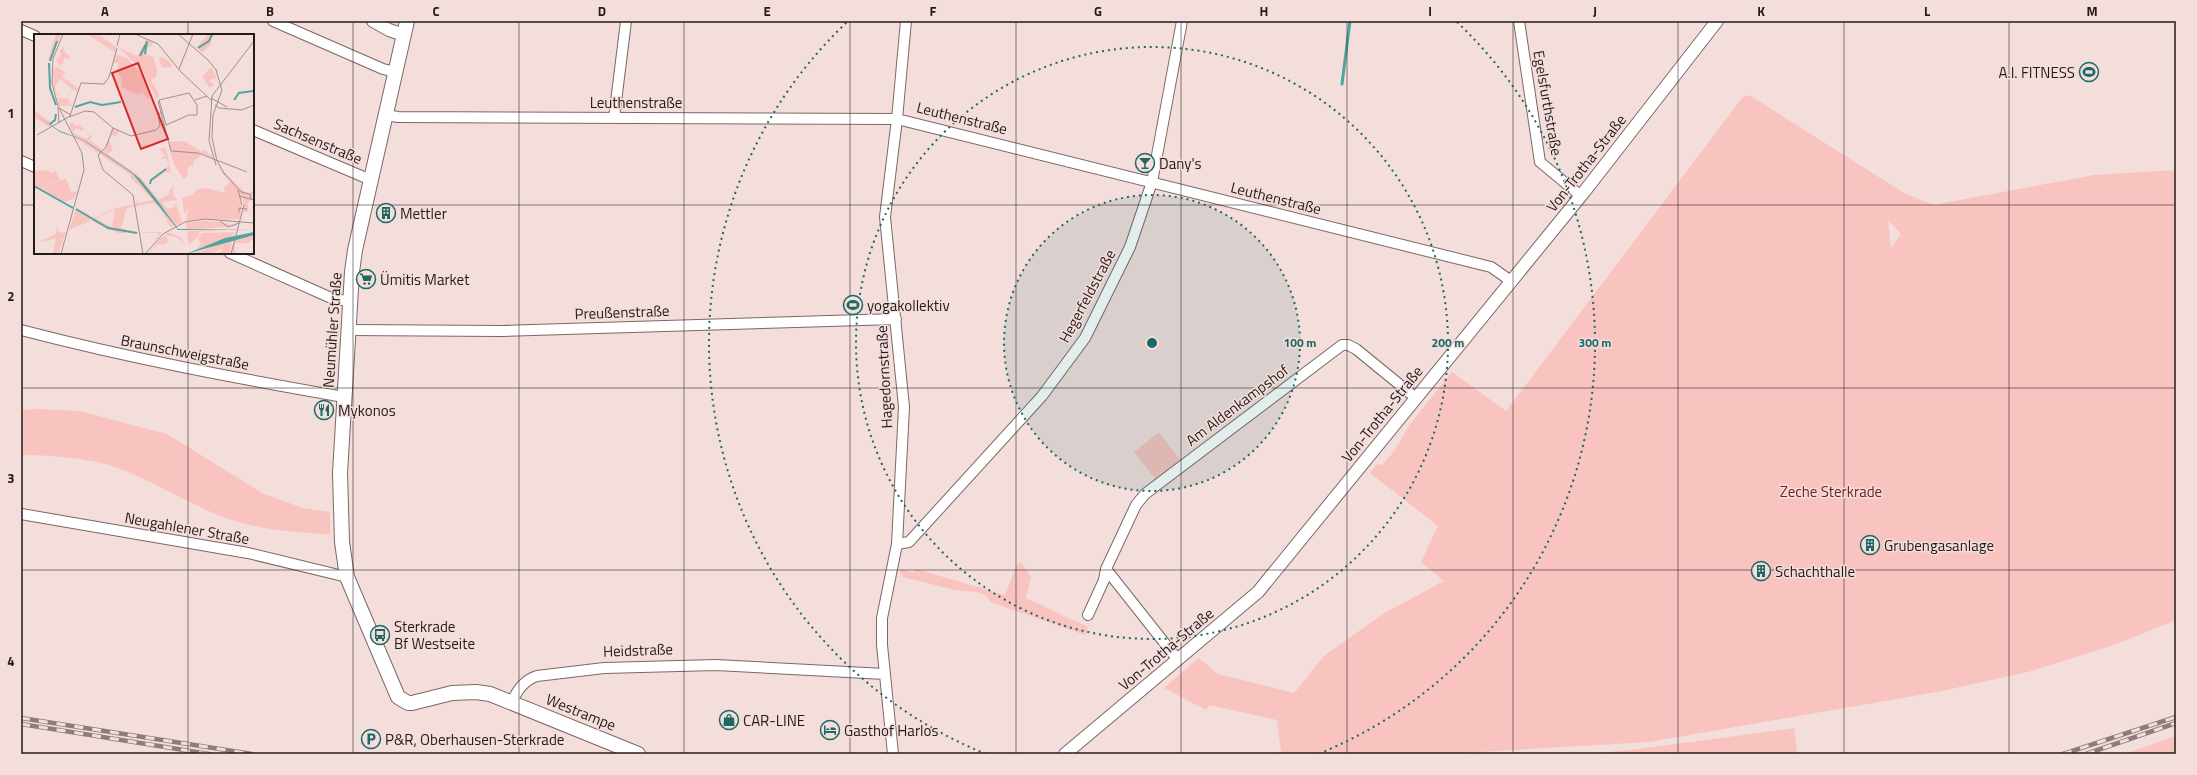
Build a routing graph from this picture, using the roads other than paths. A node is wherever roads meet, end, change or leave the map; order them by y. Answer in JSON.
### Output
{"nodes":[{"id":1,"x":273,"y":21,"type":"edge"},
{"id":2,"x":373,"y":21,"type":"edge"},
{"id":3,"x":407,"y":21,"type":"edge"},
{"id":4,"x":626,"y":21,"type":"edge"},
{"id":5,"x":906,"y":21,"type":"edge"},
{"id":6,"x":1182,"y":21,"type":"edge"},
{"id":7,"x":1519,"y":21,"type":"edge"},
{"id":8,"x":1717,"y":21,"type":"edge"},
{"id":9,"x":21,"y":30,"type":"edge"},
{"id":10,"x":404,"y":35,"type":"junction"},
{"id":11,"x":34,"y":36,"type":"edge"},
{"id":12,"x":396,"y":72,"type":"junction"},
{"id":13,"x":386,"y":115,"type":"junction"},
{"id":14,"x":614,"y":118,"type":"junction"},
{"id":15,"x":897,"y":119,"type":"junction"},
{"id":16,"x":254,"y":130,"type":"edge"},
{"id":17,"x":21,"y":161,"type":"edge"},
{"id":18,"x":34,"y":167,"type":"edge"},
{"id":19,"x":371,"y":180,"type":"junction"},
{"id":20,"x":1152,"y":182,"type":"junction"},
{"id":21,"x":1581,"y":196,"type":"junction"},
{"id":22,"x":232,"y":254,"type":"edge"},
{"id":23,"x":1511,"y":281,"type":"junction"},
{"id":24,"x":350,"y":302,"type":"junction"},
{"id":25,"x":896,"y":319,"type":"junction"},
{"id":26,"x":21,"y":330,"type":"edge"},
{"id":27,"x":348,"y":330,"type":"junction"},
{"id":28,"x":344,"y":397,"type":"junction"},
{"id":29,"x":1416,"y":398,"type":"junction"},
{"id":30,"x":21,"y":514,"type":"edge"},
{"id":31,"x":897,"y":544,"type":"junction"},
{"id":32,"x":1106,"y":569,"type":"junction"},
{"id":33,"x":348,"y":577,"type":"junction"},
{"id":34,"x":1088,"y":615,"type":"dead end"},
{"id":35,"x":1178,"y":660,"type":"junction"},
{"id":36,"x":885,"y":674,"type":"junction"},
{"id":37,"x":512,"y":702,"type":"junction"},
{"id":38,"x":638,"y":754,"type":"edge"},
{"id":39,"x":893,"y":754,"type":"edge"},
{"id":40,"x":1065,"y":754,"type":"edge"}],
"edges":[{"from":1,"to":12,"type":"street"},
{"from":2,"to":10,"type":"street"},
{"from":3,"to":10,"type":"main road","name":"Neumühler Straße"},
{"from":4,"to":14,"type":"street"},
{"from":5,"to":15,"type":"street","name":"Hagedornstraße"},
{"from":6,"to":20,"type":"street","name":"Hegerfeldstraße"},
{"from":7,"to":21,"type":"street","name":"Egelsfurthstraße"},
{"from":8,"to":21,"type":"street","name":"Von-Trotha-Straße"},
{"from":9,"to":11,"type":"street"},
{"from":10,"to":12,"type":"main road","name":"Neumühler Straße"},
{"from":12,"to":13,"type":"main road","name":"Neumühler Straße"},
{"from":13,"to":14,"type":"street","name":"Leuthenstraße"},
{"from":13,"to":19,"type":"main road","name":"Neumühler Straße"},
{"from":14,"to":15,"type":"street","name":"Leuthenstraße"},
{"from":15,"to":20,"type":"street","name":"Leuthenstraße"},
{"from":15,"to":25,"type":"street","name":"Hagedornstraße"},
{"from":16,"to":19,"type":"street","name":"Sachsenstraße"},
{"from":17,"to":18,"type":"street"},
{"from":19,"to":24,"type":"main road","name":"Neumühler Straße"},
{"from":20,"to":23,"type":"street","name":"Leuthenstraße"},
{"from":20,"to":31,"type":"street","name":"Hegerfeldstraße"},
{"from":21,"to":23,"type":"street","name":"Von-Trotha-Straße"},
{"from":22,"to":24,"type":"street"},
{"from":23,"to":29,"type":"street","name":"Von-Trotha-Straße"},
{"from":24,"to":27,"type":"main road","name":"Neumühler Straße"},
{"from":25,"to":27,"type":"street","name":"Preußenstraße"},
{"from":25,"to":31,"type":"street","name":"Hagedornstraße"},
{"from":26,"to":28,"type":"street","name":"Braunschweigstraße"},
{"from":27,"to":28,"type":"main road","name":"Neumühler Straße"},
{"from":28,"to":33,"type":"main road","name":"Neumühler Straße"},
{"from":29,"to":32,"type":"street","name":"Am Aldenkampshof"},
{"from":29,"to":35,"type":"street","name":"Von-Trotha-Straße"},
{"from":30,"to":33,"type":"street","name":"Neugahlener Straße"},
{"from":31,"to":36,"type":"street","name":"Hagedornstraße"},
{"from":32,"to":34,"type":"street","name":"Am Aldenkampshof"},
{"from":32,"to":35,"type":"street"},
{"from":33,"to":37,"type":"main road","name":"Neumühler Straße"},
{"from":35,"to":40,"type":"street","name":"Von-Trotha-Straße"},
{"from":36,"to":37,"type":"street","name":"Heidstraße"},
{"from":36,"to":39,"type":"street","name":"Hagedornstraße"},
{"from":37,"to":38,"type":"main road","name":"Westrampe"}]}
